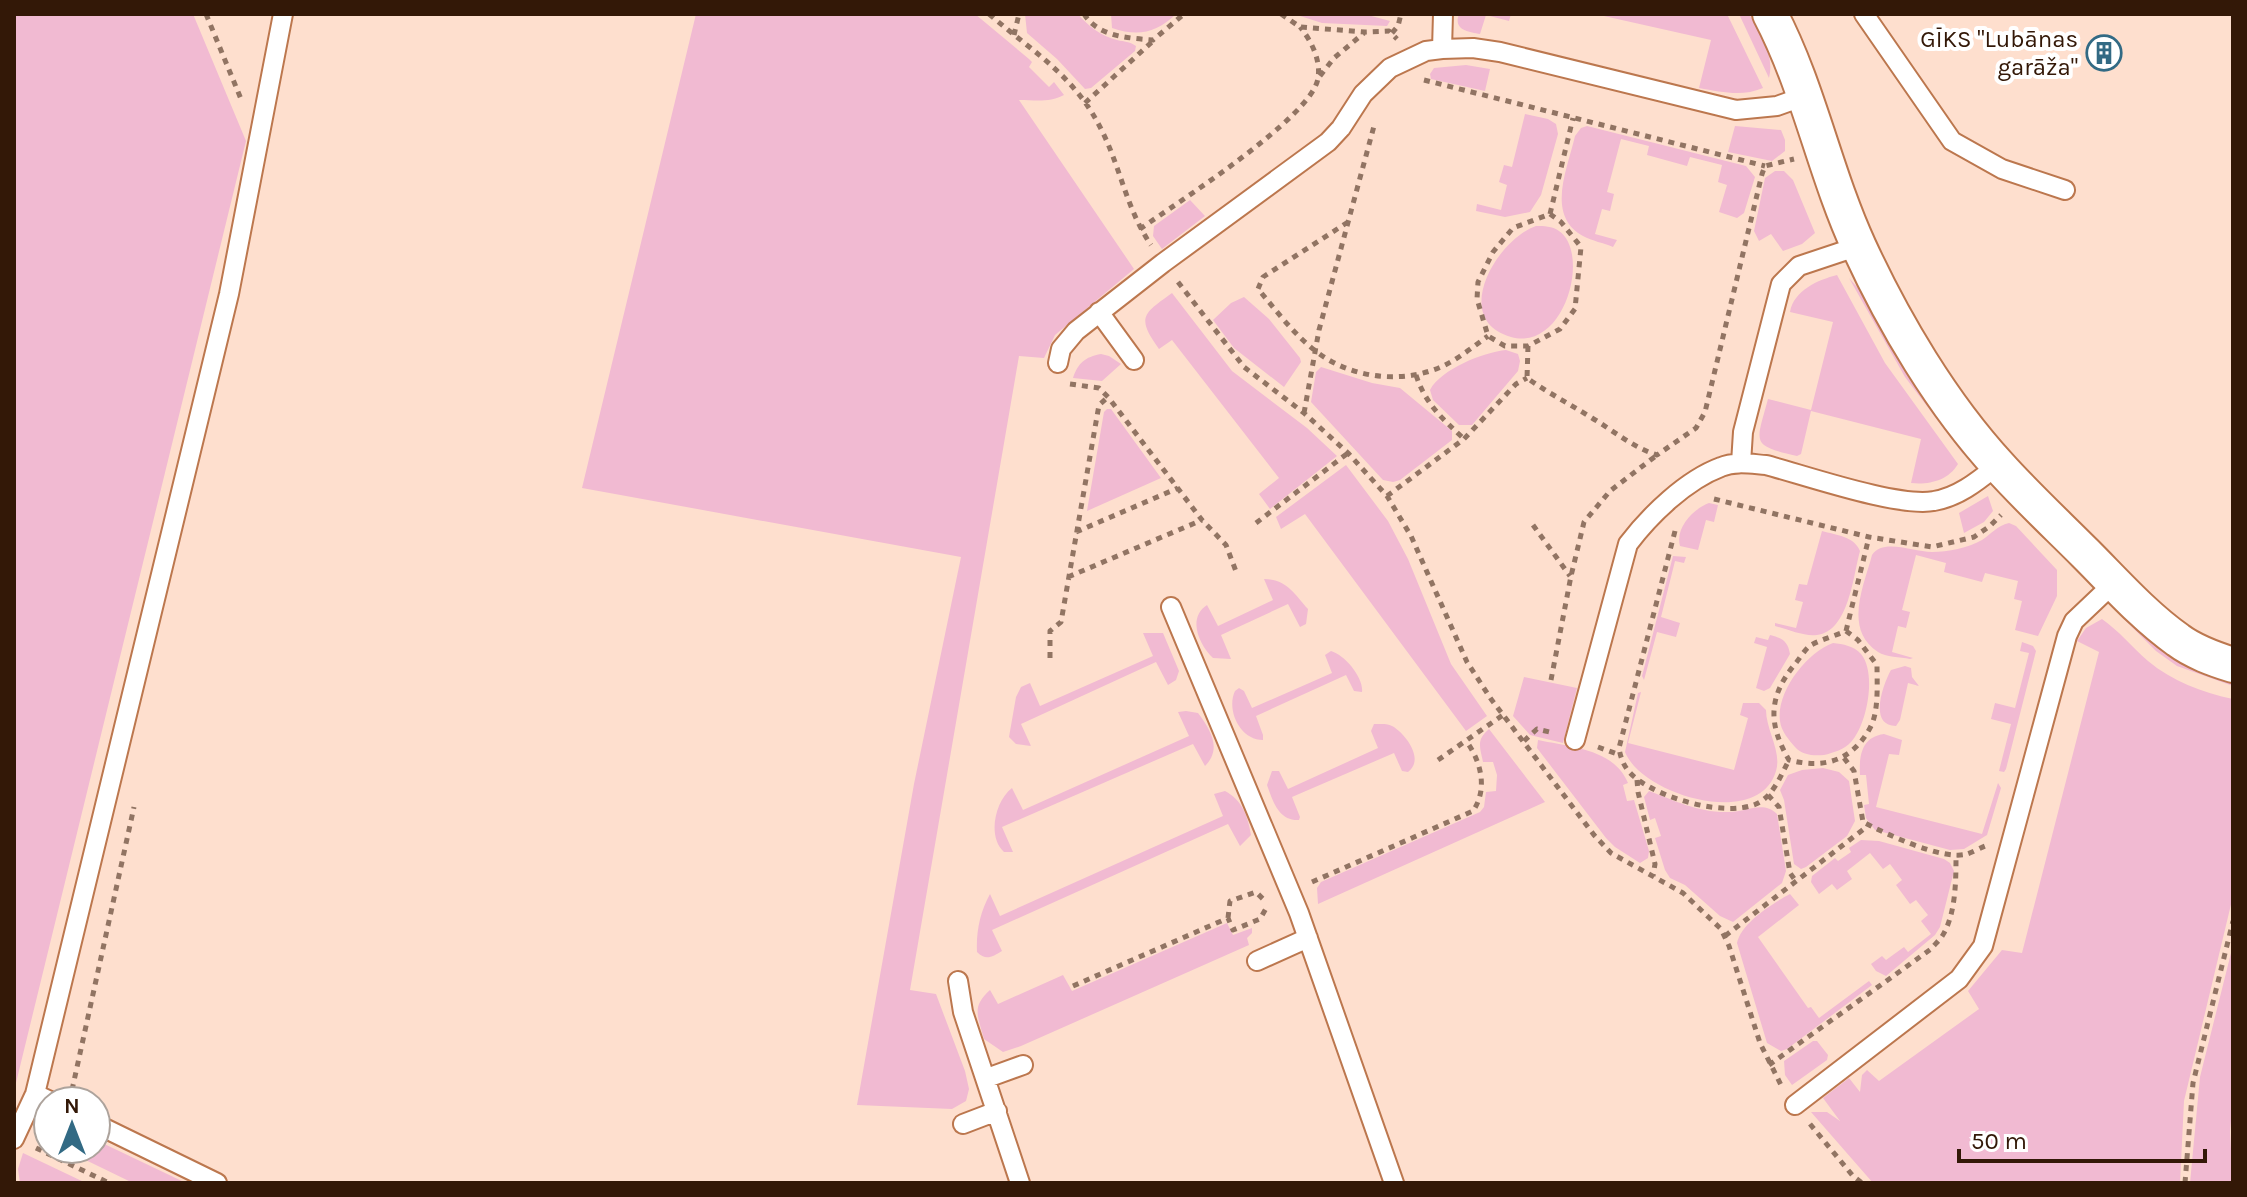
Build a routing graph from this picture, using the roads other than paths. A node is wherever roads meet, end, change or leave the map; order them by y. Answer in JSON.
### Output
{"nodes":[{"id":1,"x":283,"y":14,"type":"edge"},
{"id":2,"x":1443,"y":14,"type":"edge"},
{"id":3,"x":1770,"y":14,"type":"edge"},
{"id":4,"x":1864,"y":14,"type":"edge"},
{"id":5,"x":1442,"y":49,"type":"junction"},
{"id":6,"x":1805,"y":96,"type":"junction"},
{"id":7,"x":2065,"y":190,"type":"dead end"},
{"id":8,"x":1859,"y":246,"type":"junction"},
{"id":9,"x":1099,"y":312,"type":"junction"},
{"id":10,"x":1134,"y":360,"type":"dead end"},
{"id":11,"x":1058,"y":363,"type":"dead end"},
{"id":12,"x":1741,"y":463,"type":"junction"},
{"id":13,"x":1998,"y":465,"type":"junction"},
{"id":14,"x":2114,"y":583,"type":"junction"},
{"id":15,"x":1171,"y":607,"type":"dead end"},
{"id":16,"x":2233,"y":665,"type":"edge"},
{"id":17,"x":1575,"y":740,"type":"dead end"},
{"id":18,"x":1308,"y":938,"type":"junction"},
{"id":19,"x":1257,"y":961,"type":"dead end"},
{"id":20,"x":958,"y":981,"type":"dead end"},
{"id":21,"x":1023,"y":1065,"type":"dead end"},
{"id":22,"x":987,"y":1078,"type":"junction"},
{"id":23,"x":45,"y":1085,"type":"edge"},
{"id":24,"x":1795,"y":1105,"type":"road end"},
{"id":25,"x":997,"y":1111,"type":"junction"},
{"id":26,"x":32,"y":1112,"type":"edge"},
{"id":27,"x":963,"y":1124,"type":"dead end"},
{"id":28,"x":112,"y":1132,"type":"edge"},
{"id":29,"x":14,"y":1138,"type":"edge"},
{"id":30,"x":217,"y":1183,"type":"edge"},
{"id":31,"x":1020,"y":1183,"type":"edge"},
{"id":32,"x":1394,"y":1183,"type":"edge"}],
"edges":[{"from":1,"to":23,"type":"lane"},
{"from":2,"to":5,"type":"lane"},
{"from":3,"to":6,"type":"street"},
{"from":4,"to":7,"type":"lane"},
{"from":5,"to":6,"type":"lane"},
{"from":5,"to":9,"type":"lane"},
{"from":6,"to":8,"type":"street"},
{"from":8,"to":12,"type":"lane"},
{"from":8,"to":13,"type":"street"},
{"from":9,"to":10,"type":"lane"},
{"from":9,"to":11,"type":"lane"},
{"from":12,"to":13,"type":"lane"},
{"from":12,"to":17,"type":"lane"},
{"from":13,"to":14,"type":"street"},
{"from":14,"to":16,"type":"street"},
{"from":14,"to":24,"type":"lane"},
{"from":15,"to":18,"type":"lane"},
{"from":18,"to":19,"type":"lane"},
{"from":18,"to":32,"type":"lane"},
{"from":20,"to":22,"type":"lane"},
{"from":21,"to":22,"type":"lane"},
{"from":22,"to":25,"type":"lane"},
{"from":25,"to":27,"type":"lane"},
{"from":25,"to":31,"type":"lane"},
{"from":26,"to":29,"type":"lane"},
{"from":28,"to":30,"type":"lane"}]}
